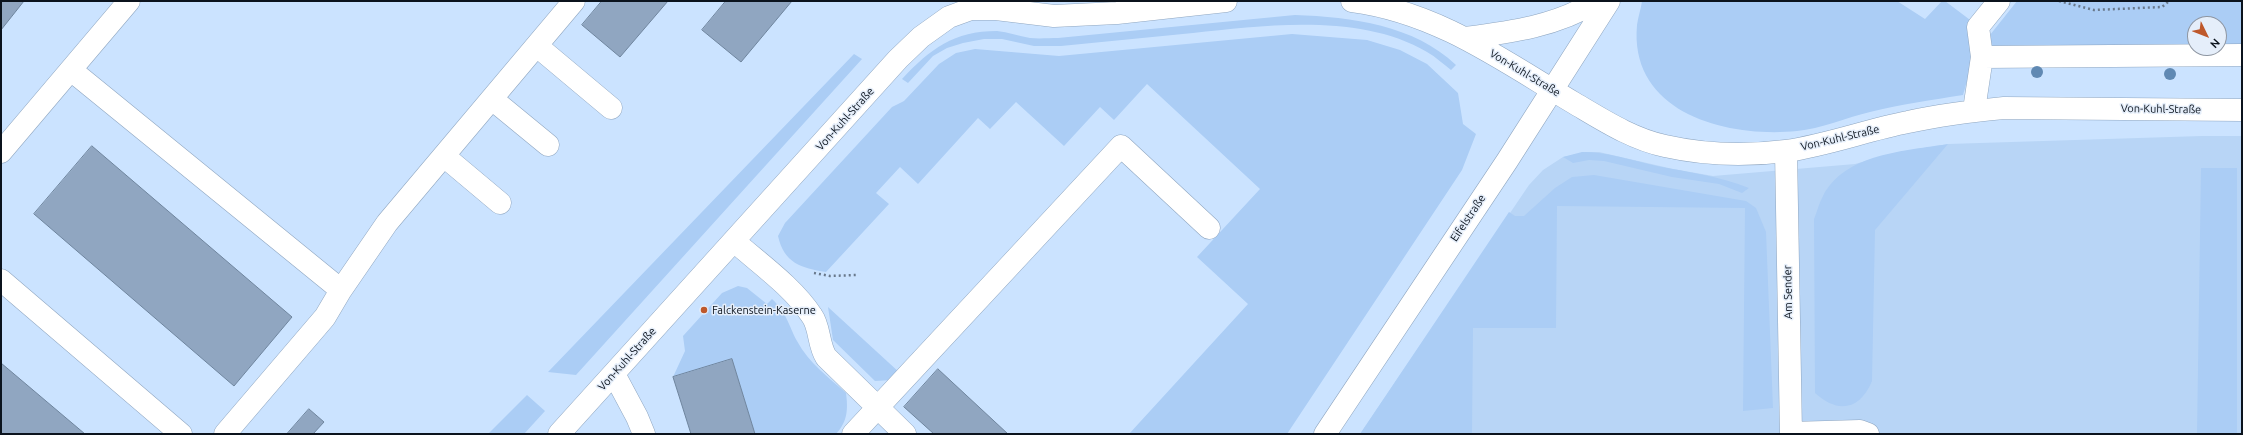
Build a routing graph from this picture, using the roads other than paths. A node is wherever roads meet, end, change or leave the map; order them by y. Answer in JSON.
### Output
{"nodes":[{"id":1,"x":129,"y":1,"type":"edge"},
{"id":2,"x":574,"y":1,"type":"edge"},
{"id":3,"x":1226,"y":1,"type":"edge"},
{"id":4,"x":1352,"y":1,"type":"edge"},
{"id":5,"x":1597,"y":1,"type":"edge"},
{"id":6,"x":1609,"y":1,"type":"edge"},
{"id":7,"x":1999,"y":1,"type":"edge"},
{"id":8,"x":960,"y":6,"type":"edge"},
{"id":9,"x":1056,"y":9,"type":"edge"},
{"id":10,"x":1465,"y":38,"type":"junction"},
{"id":11,"x":537,"y":46,"type":"junction"},
{"id":12,"x":2242,"y":55,"type":"edge"},
{"id":13,"x":1982,"y":57,"type":"junction"},
{"id":14,"x":71,"y":70,"type":"junction"},
{"id":15,"x":1552,"y":90,"type":"junction"},
{"id":16,"x":492,"y":99,"type":"junction"},
{"id":17,"x":612,"y":108,"type":"dead end"},
{"id":18,"x":1974,"y":110,"type":"junction"},
{"id":19,"x":2242,"y":110,"type":"edge"},
{"id":20,"x":548,"y":145,"type":"dead end"},
{"id":21,"x":1786,"y":151,"type":"junction"},
{"id":22,"x":1,"y":152,"type":"edge"},
{"id":23,"x":444,"y":156,"type":"junction"},
{"id":24,"x":500,"y":203,"type":"dead end"},
{"id":25,"x":1209,"y":228,"type":"dead end"},
{"id":26,"x":734,"y":241,"type":"junction"},
{"id":27,"x":1,"y":280,"type":"edge"},
{"id":28,"x":341,"y":290,"type":"junction"},
{"id":29,"x":614,"y":374,"type":"junction"},
{"id":30,"x":877,"y":408,"type":"junction"},
{"id":31,"x":181,"y":434,"type":"edge"},
{"id":32,"x":225,"y":434,"type":"edge"},
{"id":33,"x":559,"y":434,"type":"edge"},
{"id":34,"x":644,"y":434,"type":"edge"},
{"id":35,"x":853,"y":434,"type":"edge"},
{"id":36,"x":905,"y":434,"type":"edge"},
{"id":37,"x":1325,"y":434,"type":"edge"},
{"id":38,"x":1791,"y":434,"type":"edge"},
{"id":39,"x":1868,"y":434,"type":"edge"}],
"edges":[{"from":1,"to":14,"type":"street"},
{"from":2,"to":11,"type":"street"},
{"from":3,"to":9,"type":"street","name":"Von-Kuhl-Straße"},
{"from":4,"to":10,"type":"street","name":"Von-Kuhl-Straße"},
{"from":5,"to":10,"type":"street","name":"Von-Kuhl-Straße"},
{"from":6,"to":15,"type":"street","name":"Eifelstraße"},
{"from":7,"to":13,"type":"street"},
{"from":8,"to":9,"type":"street","name":"Von-Kuhl-Straße"},
{"from":8,"to":26,"type":"street","name":"Von-Kuhl-Straße"},
{"from":10,"to":15,"type":"street","name":"Von-Kuhl-Straße"},
{"from":11,"to":16,"type":"street"},
{"from":11,"to":17,"type":"street"},
{"from":12,"to":13,"type":"street"},
{"from":13,"to":18,"type":"street"},
{"from":14,"to":22,"type":"street"},
{"from":14,"to":28,"type":"street"},
{"from":15,"to":21,"type":"street","name":"Von-Kuhl-Straße"},
{"from":15,"to":37,"type":"street","name":"Eifelstraße"},
{"from":16,"to":20,"type":"street"},
{"from":16,"to":23,"type":"street"},
{"from":18,"to":19,"type":"street","name":"Von-Kuhl-Straße"},
{"from":18,"to":21,"type":"street","name":"Von-Kuhl-Straße"},
{"from":21,"to":38,"type":"street","name":"Am Sender"},
{"from":23,"to":24,"type":"street"},
{"from":23,"to":28,"type":"street"},
{"from":25,"to":30,"type":"street"},
{"from":26,"to":29,"type":"street","name":"Von-Kuhl-Straße"},
{"from":26,"to":30,"type":"street"},
{"from":27,"to":31,"type":"street"},
{"from":28,"to":32,"type":"street"},
{"from":29,"to":33,"type":"street","name":"Von-Kuhl-Straße"},
{"from":29,"to":34,"type":"street"},
{"from":30,"to":35,"type":"street"},
{"from":30,"to":36,"type":"street"},
{"from":38,"to":39,"type":"street"}]}
